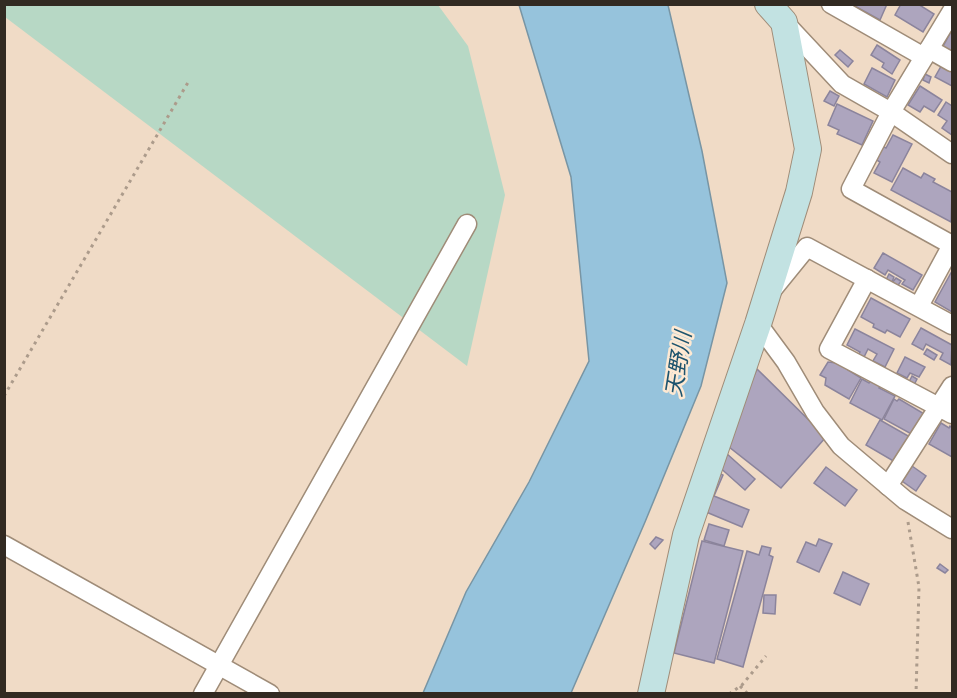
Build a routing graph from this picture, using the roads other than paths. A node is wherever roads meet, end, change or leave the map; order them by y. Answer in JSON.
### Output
{"nodes":[{"id":1,"x":831,"y":4,"type":"edge"},
{"id":2,"x":952,"y":11,"type":"edge"},
{"id":3,"x":776,"y":13,"type":"edge"},
{"id":4,"x":926,"y":53,"type":"junction"},
{"id":5,"x":952,"y":62,"type":"edge"},
{"id":6,"x":891,"y":112,"type":"junction"},
{"id":7,"x":952,"y":154,"type":"edge"},
{"id":8,"x":467,"y":224,"type":"dead end"},
{"id":9,"x":952,"y":245,"type":"edge"},
{"id":10,"x":867,"y":279,"type":"junction"},
{"id":11,"x":767,"y":297,"type":"junction"},
{"id":12,"x":919,"y":306,"type":"junction"},
{"id":13,"x":758,"y":324,"type":"junction"},
{"id":14,"x":952,"y":325,"type":"edge"},
{"id":15,"x":952,"y":386,"type":"edge"},
{"id":16,"x":945,"y":411,"type":"edge"},
{"id":17,"x":888,"y":486,"type":"junction"},
{"id":18,"x":952,"y":529,"type":"edge"},
{"id":19,"x":4,"y":545,"type":"edge"},
{"id":20,"x":219,"y":664,"type":"junction"},
{"id":21,"x":202,"y":693,"type":"edge"},
{"id":22,"x":270,"y":693,"type":"edge"},
{"id":23,"x":651,"y":693,"type":"edge"}],
"edges":[{"from":1,"to":4,"type":"street"},
{"from":2,"to":4,"type":"street"},
{"from":3,"to":6,"type":"street"},
{"from":3,"to":11,"type":"street"},
{"from":4,"to":5,"type":"street"},
{"from":4,"to":6,"type":"street"},
{"from":6,"to":7,"type":"street"},
{"from":6,"to":9,"type":"street"},
{"from":8,"to":20,"type":"street"},
{"from":9,"to":12,"type":"street"},
{"from":10,"to":11,"type":"street"},
{"from":10,"to":12,"type":"street"},
{"from":10,"to":16,"type":"street"},
{"from":11,"to":13,"type":"street"},
{"from":12,"to":14,"type":"street"},
{"from":13,"to":17,"type":"street"},
{"from":13,"to":23,"type":"street"},
{"from":15,"to":16,"type":"street"},
{"from":16,"to":17,"type":"street"},
{"from":17,"to":18,"type":"street"},
{"from":19,"to":20,"type":"street"},
{"from":20,"to":21,"type":"street"},
{"from":20,"to":22,"type":"street"}]}
